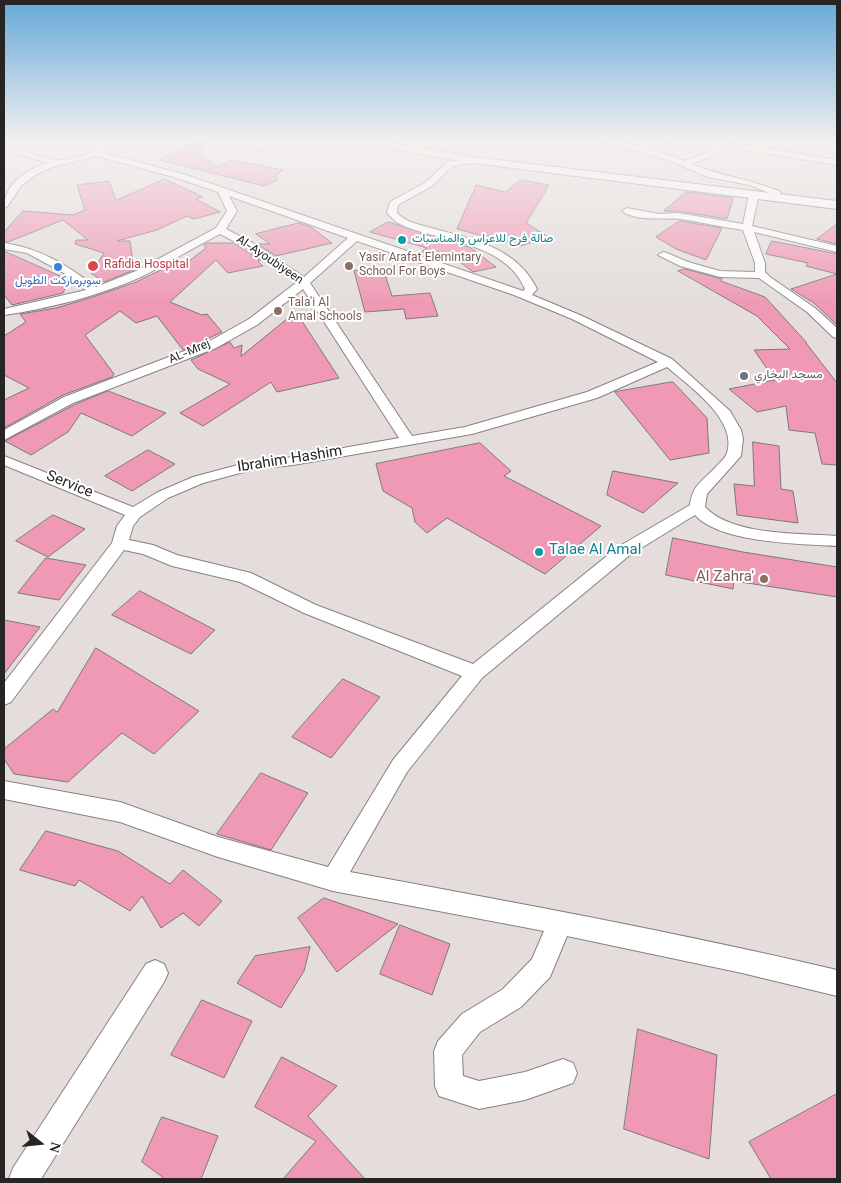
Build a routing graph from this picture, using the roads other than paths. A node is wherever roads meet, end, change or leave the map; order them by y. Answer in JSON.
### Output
{"nodes":[{"id":1,"x":224,"y":196,"type":"edge"},
{"id":2,"x":239,"y":196,"type":"edge"},
{"id":3,"x":407,"y":196,"type":"edge"},
{"id":4,"x":754,"y":196,"type":"edge"},
{"id":5,"x":771,"y":196,"type":"edge"},
{"id":6,"x":800,"y":196,"type":"edge"},
{"id":7,"x":837,"y":201,"type":"edge"},
{"id":8,"x":837,"y":205,"type":"edge"},
{"id":9,"x":626,"y":211,"type":"dead end"},
{"id":10,"x":747,"y":228,"type":"junction"},
{"id":11,"x":220,"y":230,"type":"junction"},
{"id":12,"x":356,"y":236,"type":"junction"},
{"id":13,"x":4,"y":246,"type":"edge"},
{"id":14,"x":837,"y":249,"type":"edge"},
{"id":15,"x":663,"y":256,"type":"dead end"},
{"id":16,"x":763,"y":275,"type":"junction"},
{"id":17,"x":304,"y":282,"type":"junction"},
{"id":18,"x":93,"y":290,"type":"junction"},
{"id":19,"x":525,"y":296,"type":"junction"},
{"id":20,"x":40,"y":306,"type":"junction"},
{"id":21,"x":4,"y":312,"type":"edge"},
{"id":22,"x":4,"y":325,"type":"edge"},
{"id":23,"x":837,"y":334,"type":"edge"},
{"id":24,"x":668,"y":362,"type":"junction"},
{"id":25,"x":4,"y":436,"type":"edge"},
{"id":26,"x":408,"y":441,"type":"junction"},
{"id":27,"x":4,"y":460,"type":"edge"},
{"id":28,"x":696,"y":507,"type":"junction"},
{"id":29,"x":134,"y":513,"type":"junction"},
{"id":30,"x":837,"y":541,"type":"edge"},
{"id":31,"x":120,"y":544,"type":"junction"},
{"id":32,"x":475,"y":673,"type":"junction"},
{"id":33,"x":4,"y":697,"type":"edge"},
{"id":34,"x":4,"y":790,"type":"edge"},
{"id":35,"x":333,"y":880,"type":"junction"},
{"id":36,"x":560,"y":923,"type":"junction"},
{"id":37,"x":155,"y":973,"type":"dead end"},
{"id":38,"x":837,"y":983,"type":"edge"},
{"id":39,"x":563,"y":1073,"type":"dead end"},
{"id":40,"x":24,"y":1179,"type":"edge"}],
"edges":[{"from":1,"to":11,"type":"street"},
{"from":2,"to":12,"type":"street"},
{"from":3,"to":19,"type":"street"},
{"from":4,"to":10,"type":"street"},
{"from":5,"to":8,"type":"main road"},
{"from":6,"to":7,"type":"main road"},
{"from":9,"to":10,"type":"street"},
{"from":10,"to":14,"type":"street"},
{"from":10,"to":16,"type":"street"},
{"from":11,"to":17,"type":"street","name":"Al-Ayoubiyeen"},
{"from":11,"to":18,"type":"street","name":"Al-Ayoubiyeen"},
{"from":12,"to":17,"type":"street","name":"AL-Mrej"},
{"from":12,"to":19,"type":"street"},
{"from":13,"to":18,"type":"street"},
{"from":15,"to":16,"type":"street"},
{"from":16,"to":23,"type":"street"},
{"from":17,"to":25,"type":"street","name":"AL-Mrej"},
{"from":17,"to":26,"type":"street","name":"Al-Ayoubiyeen"},
{"from":18,"to":20,"type":"street","name":"Al-Ayoubiyeen"},
{"from":19,"to":24,"type":"street"},
{"from":20,"to":21,"type":"street","name":"Al-Ayoubiyeen"},
{"from":20,"to":22,"type":"street"},
{"from":24,"to":26,"type":"street","name":"Ibrahim Hashim"},
{"from":24,"to":28,"type":"street"},
{"from":26,"to":29,"type":"street","name":"Ibrahim Hashim"},
{"from":27,"to":29,"type":"street","name":"Service"},
{"from":28,"to":30,"type":"street"},
{"from":28,"to":32,"type":"street"},
{"from":29,"to":31,"type":"street"},
{"from":31,"to":32,"type":"street"},
{"from":31,"to":33,"type":"street"},
{"from":32,"to":35,"type":"street"},
{"from":34,"to":35,"type":"street"},
{"from":35,"to":36,"type":"street"},
{"from":36,"to":38,"type":"street"},
{"from":36,"to":39,"type":"street"},
{"from":37,"to":40,"type":"street"}]}
